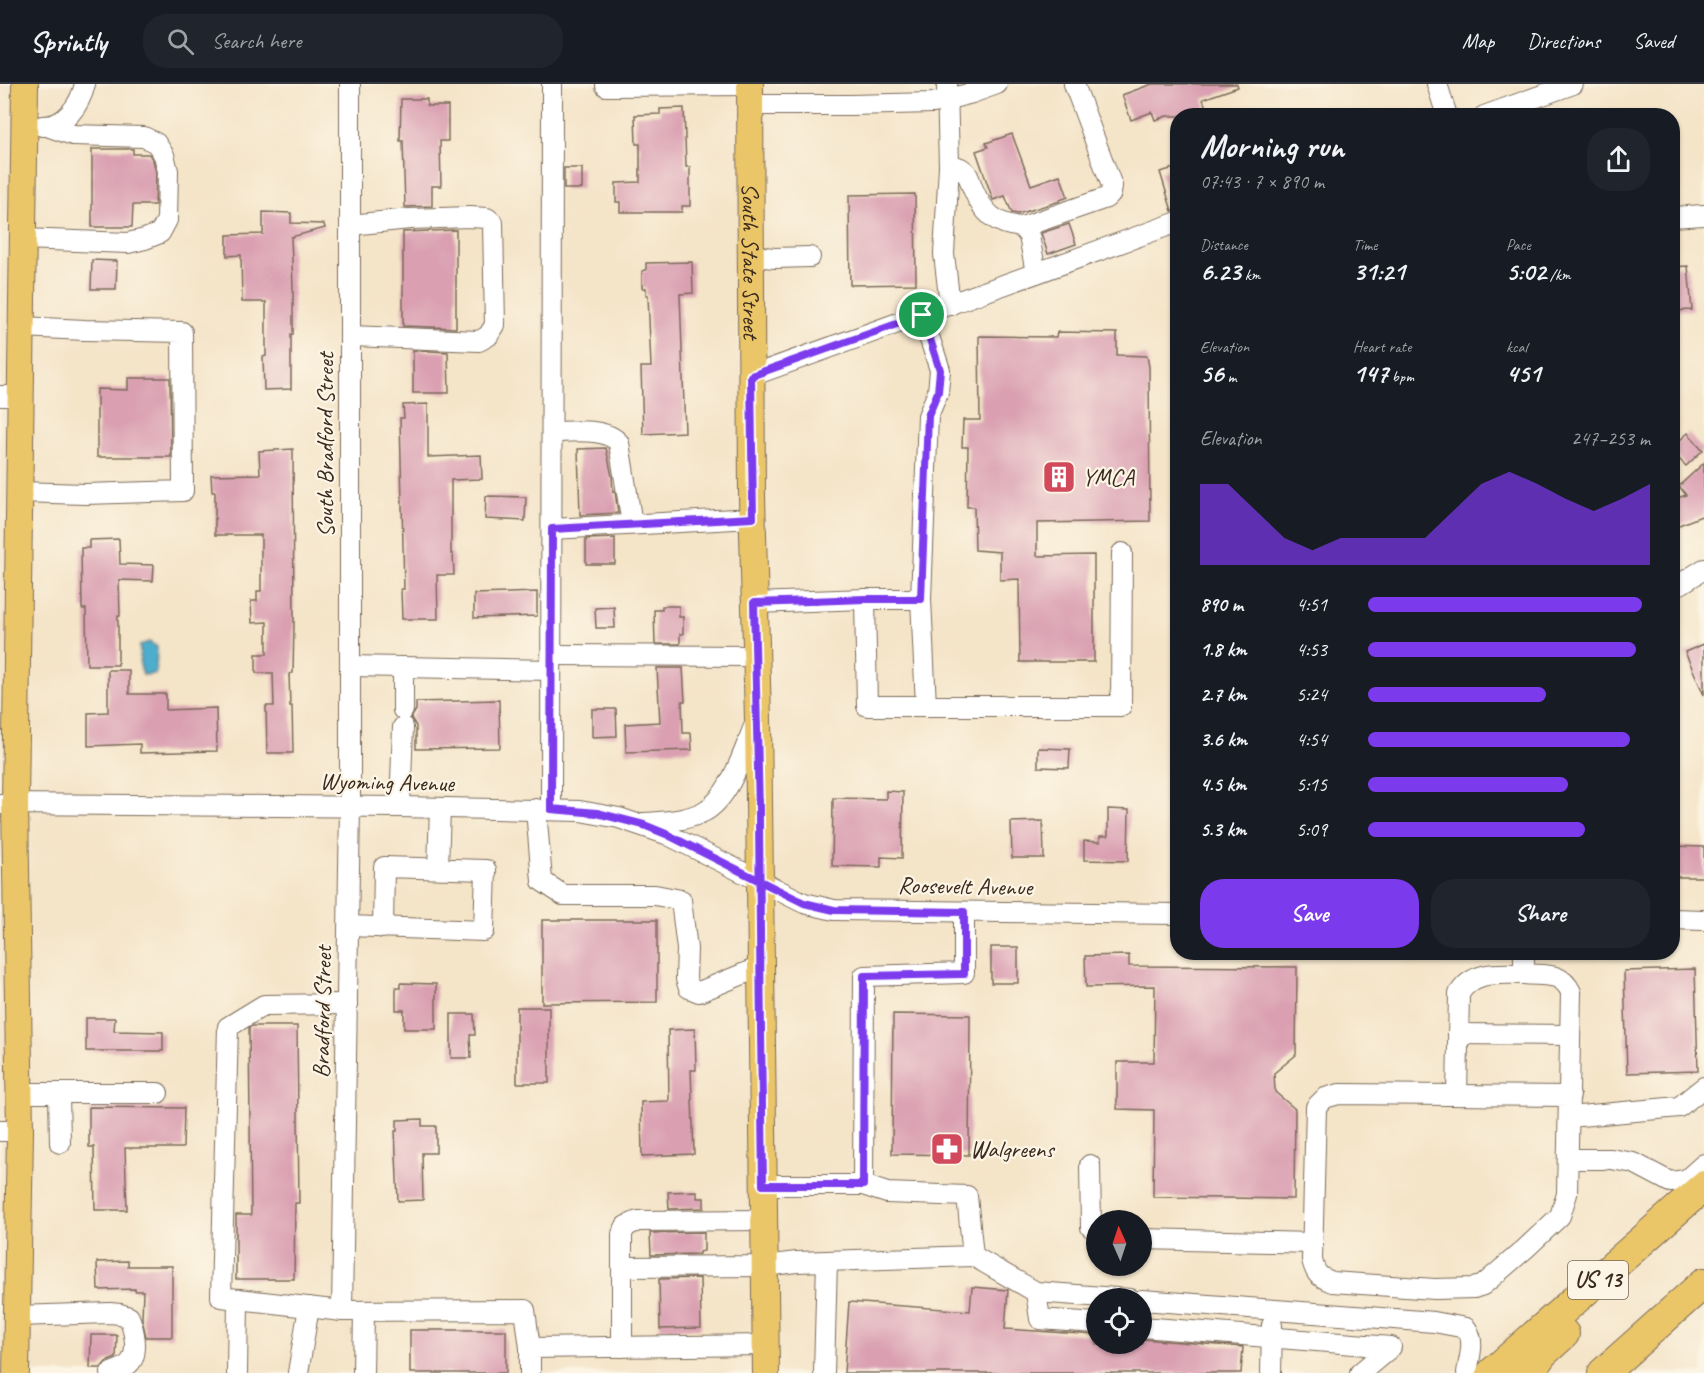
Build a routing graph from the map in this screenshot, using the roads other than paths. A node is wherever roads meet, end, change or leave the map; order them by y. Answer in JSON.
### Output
{"nodes":[{"id":1,"x":25,"y":84,"type":"edge"},
{"id":2,"x":85,"y":84,"type":"edge"},
{"id":3,"x":350,"y":84,"type":"edge"},
{"id":4,"x":552,"y":84,"type":"edge"},
{"id":5,"x":606,"y":84,"type":"edge"},
{"id":6,"x":997,"y":84,"type":"edge"},
{"id":7,"x":1074,"y":84,"type":"edge"},
{"id":8,"x":1437,"y":84,"type":"edge"},
{"id":9,"x":1573,"y":84,"type":"edge"},
{"id":10,"x":750,"y":91,"type":"edge"},
{"id":11,"x":947,"y":92,"type":"edge"},
{"id":12,"x":1444,"y":108,"type":"edge"},
{"id":13,"x":1506,"y":108,"type":"edge"},
{"id":14,"x":24,"y":126,"type":"junction"},
{"id":15,"x":50,"y":127,"type":"junction"},
{"id":16,"x":949,"y":166,"type":"junction"},
{"id":17,"x":1704,"y":214,"type":"edge"},
{"id":18,"x":1680,"y":216,"type":"edge"},
{"id":19,"x":350,"y":225,"type":"junction"},
{"id":20,"x":1170,"y":225,"type":"edge"},
{"id":21,"x":1022,"y":227,"type":"junction"},
{"id":22,"x":23,"y":239,"type":"junction"},
{"id":23,"x":751,"y":256,"type":"junction"},
{"id":24,"x":810,"y":257,"type":"dead end"},
{"id":25,"x":1036,"y":273,"type":"junction"},
{"id":26,"x":950,"y":305,"type":"junction"},
{"id":27,"x":922,"y":315,"type":"junction"},
{"id":28,"x":21,"y":327,"type":"junction"},
{"id":29,"x":350,"y":336,"type":"junction"},
{"id":30,"x":751,"y":376,"type":"junction"},
{"id":31,"x":10,"y":396,"type":"edge"},
{"id":32,"x":552,"y":432,"type":"junction"},
{"id":33,"x":19,"y":492,"type":"junction"},
{"id":34,"x":753,"y":518,"type":"junction"},
{"id":35,"x":632,"y":524,"type":"junction"},
{"id":36,"x":552,"y":529,"type":"junction"},
{"id":37,"x":1122,"y":553,"type":"dead end"},
{"id":38,"x":1704,"y":569,"type":"edge"},
{"id":39,"x":1680,"y":584,"type":"edge"},
{"id":40,"x":865,"y":599,"type":"junction"},
{"id":41,"x":921,"y":599,"type":"junction"},
{"id":42,"x":754,"y":603,"type":"junction"},
{"id":43,"x":756,"y":656,"type":"junction"},
{"id":44,"x":551,"y":663,"type":"junction"},
{"id":45,"x":350,"y":666,"type":"junction"},
{"id":46,"x":403,"y":667,"type":"junction"},
{"id":47,"x":926,"y":706,"type":"junction"},
{"id":48,"x":758,"y":719,"type":"junction"},
{"id":49,"x":8,"y":804,"type":"edge"},
{"id":50,"x":350,"y":806,"type":"junction"},
{"id":51,"x":400,"y":807,"type":"junction"},
{"id":52,"x":440,"y":808,"type":"junction"},
{"id":53,"x":544,"y":809,"type":"junction"},
{"id":54,"x":639,"y":824,"type":"junction"},
{"id":55,"x":438,"y":868,"type":"junction"},
{"id":56,"x":759,"y":879,"type":"junction"},
{"id":57,"x":964,"y":912,"type":"junction"},
{"id":58,"x":1170,"y":914,"type":"edge"},
{"id":59,"x":1680,"y":919,"type":"edge"},
{"id":60,"x":1704,"y":920,"type":"edge"},
{"id":61,"x":349,"y":927,"type":"junction"},
{"id":62,"x":382,"y":928,"type":"junction"},
{"id":63,"x":1524,"y":960,"type":"edge"},
{"id":64,"x":760,"y":967,"type":"junction"},
{"id":65,"x":1524,"y":974,"type":"junction"},
{"id":66,"x":347,"y":1004,"type":"junction"},
{"id":67,"x":9,"y":1008,"type":"edge"},
{"id":68,"x":1458,"y":1034,"type":"junction"},
{"id":69,"x":1570,"y":1035,"type":"junction"},
{"id":70,"x":1704,"y":1087,"type":"edge"},
{"id":71,"x":19,"y":1093,"type":"junction"},
{"id":72,"x":60,"y":1093,"type":"junction"},
{"id":73,"x":159,"y":1093,"type":"dead end"},
{"id":74,"x":1457,"y":1095,"type":"junction"},
{"id":75,"x":1570,"y":1096,"type":"junction"},
{"id":76,"x":1569,"y":1117,"type":"junction"},
{"id":77,"x":10,"y":1131,"type":"edge"},
{"id":78,"x":60,"y":1143,"type":"dead end"},
{"id":79,"x":1568,"y":1159,"type":"junction"},
{"id":80,"x":1704,"y":1164,"type":"edge"},
{"id":81,"x":1090,"y":1165,"type":"dead end"},
{"id":82,"x":763,"y":1185,"type":"junction"},
{"id":83,"x":863,"y":1185,"type":"junction"},
{"id":84,"x":1704,"y":1186,"type":"edge"},
{"id":85,"x":1704,"y":1195,"type":"edge"},
{"id":86,"x":1091,"y":1210,"type":"edge"},
{"id":87,"x":764,"y":1220,"type":"junction"},
{"id":88,"x":1152,"y":1239,"type":"edge"},
{"id":89,"x":1313,"y":1243,"type":"junction"},
{"id":90,"x":973,"y":1256,"type":"junction"},
{"id":91,"x":827,"y":1261,"type":"junction"},
{"id":92,"x":764,"y":1266,"type":"junction"},
{"id":93,"x":622,"y":1268,"type":"junction"},
{"id":94,"x":1704,"y":1283,"type":"edge"},
{"id":95,"x":1435,"y":1289,"type":"junction"},
{"id":96,"x":1036,"y":1292,"type":"junction"},
{"id":97,"x":1086,"y":1296,"type":"edge"},
{"id":98,"x":230,"y":1298,"type":"junction"},
{"id":99,"x":1152,"y":1301,"type":"edge"},
{"id":100,"x":309,"y":1307,"type":"junction"},
{"id":101,"x":1273,"y":1310,"type":"junction"},
{"id":102,"x":342,"y":1311,"type":"junction"},
{"id":103,"x":364,"y":1311,"type":"junction"},
{"id":104,"x":18,"y":1316,"type":"junction"},
{"id":105,"x":1086,"y":1322,"type":"edge"},
{"id":106,"x":1434,"y":1322,"type":"junction"},
{"id":107,"x":1152,"y":1328,"type":"edge"},
{"id":108,"x":1272,"y":1338,"type":"junction"},
{"id":109,"x":766,"y":1345,"type":"junction"},
{"id":110,"x":622,"y":1347,"type":"junction"},
{"id":111,"x":530,"y":1348,"type":"junction"},
{"id":112,"x":16,"y":1373,"type":"edge"},
{"id":113,"x":111,"y":1373,"type":"edge"},
{"id":114,"x":237,"y":1373,"type":"edge"},
{"id":115,"x":298,"y":1373,"type":"edge"},
{"id":116,"x":363,"y":1373,"type":"edge"},
{"id":117,"x":530,"y":1373,"type":"edge"},
{"id":118,"x":766,"y":1373,"type":"edge"},
{"id":119,"x":824,"y":1373,"type":"edge"},
{"id":120,"x":1271,"y":1373,"type":"edge"},
{"id":121,"x":1360,"y":1373,"type":"edge"},
{"id":122,"x":1467,"y":1373,"type":"edge"},
{"id":123,"x":1492,"y":1373,"type":"edge"},
{"id":124,"x":1529,"y":1373,"type":"edge"},
{"id":125,"x":1603,"y":1373,"type":"edge"}],
"edges":[{"from":1,"to":14,"type":"main road"},
{"from":2,"to":15,"type":"street"},
{"from":3,"to":19,"type":"street","name":"South Bradford Street"},
{"from":4,"to":32,"type":"street"},
{"from":5,"to":10,"type":"street"},
{"from":6,"to":11,"type":"street"},
{"from":7,"to":21,"type":"street"},
{"from":8,"to":12,"type":"street"},
{"from":9,"to":13,"type":"street"},
{"from":10,"to":11,"type":"street"},
{"from":10,"to":23,"type":"main road","name":"South State Street"},
{"from":11,"to":16,"type":"street"},
{"from":14,"to":15,"type":"street"},
{"from":14,"to":22,"type":"main road"},
{"from":15,"to":22,"type":"street"},
{"from":16,"to":21,"type":"street"},
{"from":16,"to":26,"type":"street"},
{"from":17,"to":18,"type":"street"},
{"from":19,"to":29,"type":"street","name":"South Bradford Street"},
{"from":19,"to":29,"type":"street"},
{"from":20,"to":25,"type":"street"},
{"from":21,"to":25,"type":"street"},
{"from":22,"to":28,"type":"main road"},
{"from":23,"to":24,"type":"street"},
{"from":23,"to":30,"type":"main road","name":"South State Street"},
{"from":25,"to":26,"type":"street"},
{"from":26,"to":27,"type":"street"},
{"from":27,"to":30,"type":"street"},
{"from":27,"to":41,"type":"street"},
{"from":28,"to":31,"type":"main road"},
{"from":28,"to":33,"type":"street"},
{"from":29,"to":45,"type":"street","name":"South Bradford Street"},
{"from":30,"to":34,"type":"main road","name":"South State Street"},
{"from":31,"to":33,"type":"main road"},
{"from":32,"to":35,"type":"street"},
{"from":32,"to":36,"type":"street"},
{"from":33,"to":49,"type":"main road"},
{"from":34,"to":35,"type":"street"},
{"from":34,"to":42,"type":"main road","name":"South State Street"},
{"from":35,"to":36,"type":"street"},
{"from":36,"to":44,"type":"street"},
{"from":37,"to":47,"type":"street"},
{"from":38,"to":39,"type":"street"},
{"from":40,"to":41,"type":"street"},
{"from":40,"to":42,"type":"street"},
{"from":40,"to":47,"type":"street"},
{"from":41,"to":47,"type":"street"},
{"from":42,"to":43,"type":"main road","name":"South State Street"},
{"from":43,"to":44,"type":"street"},
{"from":43,"to":48,"type":"main road","name":"South State Street"},
{"from":44,"to":46,"type":"street"},
{"from":44,"to":53,"type":"street"},
{"from":45,"to":46,"type":"street"},
{"from":45,"to":50,"type":"street","name":"South Bradford Street"},
{"from":46,"to":51,"type":"street"},
{"from":48,"to":54,"type":"street"},
{"from":48,"to":56,"type":"main road","name":"South State Street"},
{"from":49,"to":50,"type":"street","name":"Wyoming Avenue"},
{"from":49,"to":67,"type":"main road"},
{"from":50,"to":51,"type":"street","name":"Wyoming Avenue"},
{"from":50,"to":61,"type":"street","name":"Bradford Street"},
{"from":51,"to":52,"type":"street","name":"Wyoming Avenue"},
{"from":52,"to":53,"type":"street","name":"Wyoming Avenue"},
{"from":52,"to":55,"type":"street"},
{"from":53,"to":54,"type":"street","name":"Wyoming Avenue"},
{"from":53,"to":64,"type":"street"},
{"from":54,"to":56,"type":"street","name":"Wyoming Avenue"},
{"from":55,"to":62,"type":"street"},
{"from":55,"to":62,"type":"street"},
{"from":56,"to":57,"type":"street","name":"Roosevelt Avenue"},
{"from":56,"to":64,"type":"main road","name":"South State Street"},
{"from":57,"to":58,"type":"street","name":"Roosevelt Avenue"},
{"from":57,"to":83,"type":"street"},
{"from":59,"to":60,"type":"street"},
{"from":61,"to":62,"type":"street"},
{"from":61,"to":66,"type":"street","name":"Bradford Street"},
{"from":63,"to":65,"type":"street"},
{"from":64,"to":82,"type":"main road","name":"South State Street"},
{"from":65,"to":68,"type":"street"},
{"from":65,"to":69,"type":"street"},
{"from":66,"to":98,"type":"street"},
{"from":66,"to":102,"type":"street","name":"Bradford Street"},
{"from":67,"to":71,"type":"main road"},
{"from":68,"to":69,"type":"street"},
{"from":68,"to":74,"type":"street"},
{"from":69,"to":75,"type":"street"},
{"from":70,"to":76,"type":"street"},
{"from":71,"to":72,"type":"street"},
{"from":71,"to":77,"type":"main road"},
{"from":72,"to":73,"type":"street"},
{"from":72,"to":78,"type":"street"},
{"from":74,"to":75,"type":"street"},
{"from":74,"to":89,"type":"street"},
{"from":75,"to":76,"type":"street"},
{"from":76,"to":79,"type":"street"},
{"from":77,"to":104,"type":"main road"},
{"from":79,"to":80,"type":"street"},
{"from":79,"to":95,"type":"street"},
{"from":81,"to":86,"type":"street"},
{"from":82,"to":83,"type":"street"},
{"from":82,"to":87,"type":"main road","name":"South State Street"},
{"from":83,"to":90,"type":"street"},
{"from":84,"to":123,"type":"highway","number":"US 13"},
{"from":85,"to":124,"type":"highway"},
{"from":87,"to":92,"type":"main road","name":"South State Street"},
{"from":87,"to":93,"type":"street"},
{"from":88,"to":89,"type":"street"},
{"from":89,"to":95,"type":"street"},
{"from":90,"to":91,"type":"street"},
{"from":90,"to":96,"type":"street"},
{"from":91,"to":92,"type":"street"},
{"from":91,"to":119,"type":"street"},
{"from":92,"to":93,"type":"street"},
{"from":92,"to":109,"type":"main road","name":"South State Street"},
{"from":93,"to":110,"type":"street"},
{"from":94,"to":125,"type":"highway"},
{"from":95,"to":106,"type":"street"},
{"from":96,"to":97,"type":"street"},
{"from":96,"to":105,"type":"street"},
{"from":98,"to":100,"type":"street"},
{"from":98,"to":114,"type":"street"},
{"from":99,"to":101,"type":"street"},
{"from":100,"to":102,"type":"street"},
{"from":100,"to":115,"type":"street"},
{"from":101,"to":106,"type":"street"},
{"from":101,"to":108,"type":"street"},
{"from":102,"to":103,"type":"street"},
{"from":103,"to":111,"type":"street"},
{"from":103,"to":116,"type":"street"},
{"from":104,"to":112,"type":"main road"},
{"from":104,"to":113,"type":"street"},
{"from":106,"to":122,"type":"street"},
{"from":107,"to":108,"type":"street"},
{"from":108,"to":120,"type":"street"},
{"from":108,"to":121,"type":"street"},
{"from":109,"to":110,"type":"street"},
{"from":109,"to":118,"type":"main road","name":"South State Street"},
{"from":110,"to":111,"type":"street"},
{"from":111,"to":117,"type":"street"}]}
